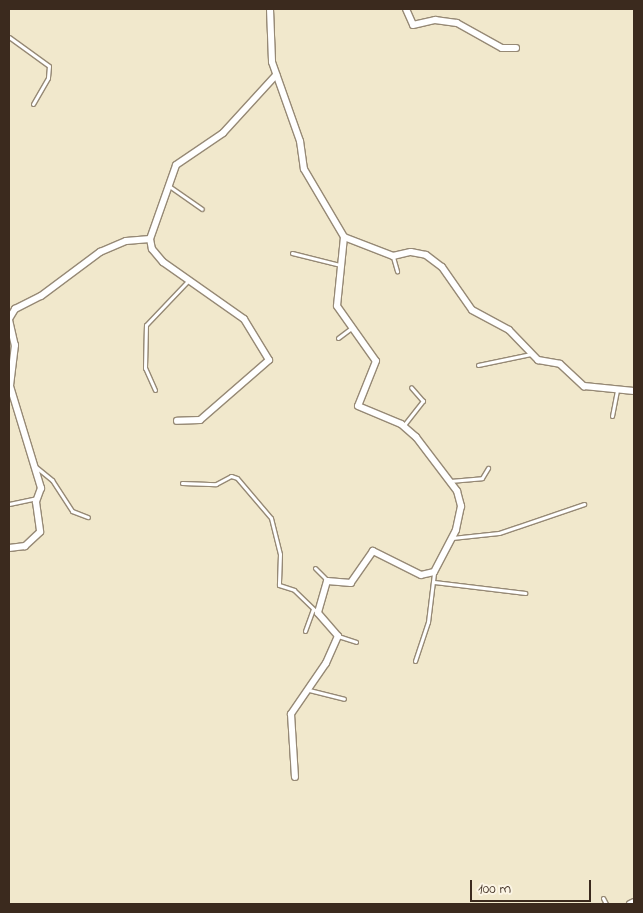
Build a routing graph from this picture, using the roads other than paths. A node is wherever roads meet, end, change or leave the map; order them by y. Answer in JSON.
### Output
{"nodes":[{"id":1,"x":270,"y":9,"type":"edge"},
{"id":2,"x":406,"y":9,"type":"edge"},
{"id":3,"x":9,"y":37,"type":"edge"},
{"id":4,"x":516,"y":48,"type":"dead end"},
{"id":5,"x":276,"y":75,"type":"junction"},
{"id":6,"x":33,"y":104,"type":"dead end"},
{"id":7,"x":167,"y":185,"type":"junction"},
{"id":8,"x":202,"y":208,"type":"dead end"},
{"id":9,"x":344,"y":237,"type":"junction"},
{"id":10,"x":150,"y":238,"type":"junction"},
{"id":11,"x":292,"y":253,"type":"dead end"},
{"id":12,"x":393,"y":256,"type":"junction"},
{"id":13,"x":340,"y":265,"type":"junction"},
{"id":14,"x":397,"y":271,"type":"dead end"},
{"id":15,"x":187,"y":282,"type":"junction"},
{"id":16,"x":9,"y":319,"type":"edge"},
{"id":17,"x":350,"y":329,"type":"junction"},
{"id":18,"x":338,"y":338,"type":"dead end"},
{"id":19,"x":531,"y":354,"type":"junction"},
{"id":20,"x":478,"y":365,"type":"dead end"},
{"id":21,"x":9,"y":380,"type":"edge"},
{"id":22,"x":411,"y":387,"type":"dead end"},
{"id":23,"x":617,"y":389,"type":"junction"},
{"id":24,"x":155,"y":390,"type":"dead end"},
{"id":25,"x":634,"y":391,"type":"edge"},
{"id":26,"x":612,"y":416,"type":"dead end"},
{"id":27,"x":177,"y":421,"type":"dead end"},
{"id":28,"x":404,"y":426,"type":"junction"},
{"id":29,"x":36,"y":467,"type":"junction"},
{"id":30,"x":488,"y":468,"type":"dead end"},
{"id":31,"x":448,"y":481,"type":"junction"},
{"id":32,"x":182,"y":483,"type":"dead end"},
{"id":33,"x":37,"y":497,"type":"junction"},
{"id":34,"x":9,"y":504,"type":"edge"},
{"id":35,"x":584,"y":504,"type":"dead end"},
{"id":36,"x":88,"y":517,"type":"dead end"},
{"id":37,"x":452,"y":538,"type":"junction"},
{"id":38,"x":9,"y":548,"type":"edge"},
{"id":39,"x":315,"y":568,"type":"dead end"},
{"id":40,"x":434,"y":572,"type":"junction"},
{"id":41,"x":327,"y":581,"type":"junction"},
{"id":42,"x":434,"y":582,"type":"junction"},
{"id":43,"x":525,"y":593,"type":"dead end"},
{"id":44,"x":315,"y":611,"type":"junction"},
{"id":45,"x":305,"y":631,"type":"dead end"},
{"id":46,"x":338,"y":636,"type":"junction"},
{"id":47,"x":356,"y":642,"type":"dead end"},
{"id":48,"x":415,"y":661,"type":"dead end"},
{"id":49,"x":308,"y":690,"type":"junction"},
{"id":50,"x":344,"y":699,"type":"dead end"},
{"id":51,"x":296,"y":777,"type":"dead end"},
{"id":52,"x":603,"y":898,"type":"dead end"},
{"id":53,"x":634,"y":902,"type":"edge"},
{"id":54,"x":606,"y":904,"type":"edge"},
{"id":55,"x":630,"y":904,"type":"edge"}],
"edges":[{"from":1,"to":5,"type":"street"},
{"from":2,"to":4,"type":"street"},
{"from":3,"to":6,"type":"lane"},
{"from":5,"to":7,"type":"street"},
{"from":5,"to":9,"type":"street"},
{"from":7,"to":8,"type":"lane"},
{"from":7,"to":10,"type":"street"},
{"from":9,"to":12,"type":"street"},
{"from":9,"to":13,"type":"street"},
{"from":10,"to":15,"type":"street"},
{"from":10,"to":16,"type":"street"},
{"from":11,"to":13,"type":"lane"},
{"from":12,"to":14,"type":"lane"},
{"from":12,"to":19,"type":"street"},
{"from":13,"to":17,"type":"street"},
{"from":15,"to":24,"type":"lane"},
{"from":15,"to":27,"type":"street"},
{"from":16,"to":21,"type":"street"},
{"from":17,"to":18,"type":"lane"},
{"from":17,"to":28,"type":"street"},
{"from":19,"to":20,"type":"lane"},
{"from":19,"to":23,"type":"street"},
{"from":21,"to":29,"type":"street"},
{"from":22,"to":28,"type":"lane"},
{"from":23,"to":25,"type":"street"},
{"from":23,"to":26,"type":"lane"},
{"from":28,"to":31,"type":"street"},
{"from":29,"to":33,"type":"street"},
{"from":29,"to":36,"type":"lane"},
{"from":30,"to":31,"type":"lane"},
{"from":31,"to":37,"type":"street"},
{"from":32,"to":44,"type":"lane"},
{"from":33,"to":34,"type":"lane"},
{"from":33,"to":38,"type":"street"},
{"from":35,"to":37,"type":"lane"},
{"from":37,"to":40,"type":"street"},
{"from":39,"to":41,"type":"lane"},
{"from":40,"to":41,"type":"street"},
{"from":40,"to":42,"type":"lane"},
{"from":41,"to":44,"type":"street"},
{"from":42,"to":43,"type":"lane"},
{"from":42,"to":48,"type":"lane"},
{"from":44,"to":45,"type":"lane"},
{"from":44,"to":46,"type":"street"},
{"from":46,"to":47,"type":"lane"},
{"from":46,"to":49,"type":"street"},
{"from":49,"to":50,"type":"lane"},
{"from":49,"to":51,"type":"street"},
{"from":52,"to":54,"type":"lane"},
{"from":53,"to":55,"type":"street"}]}
